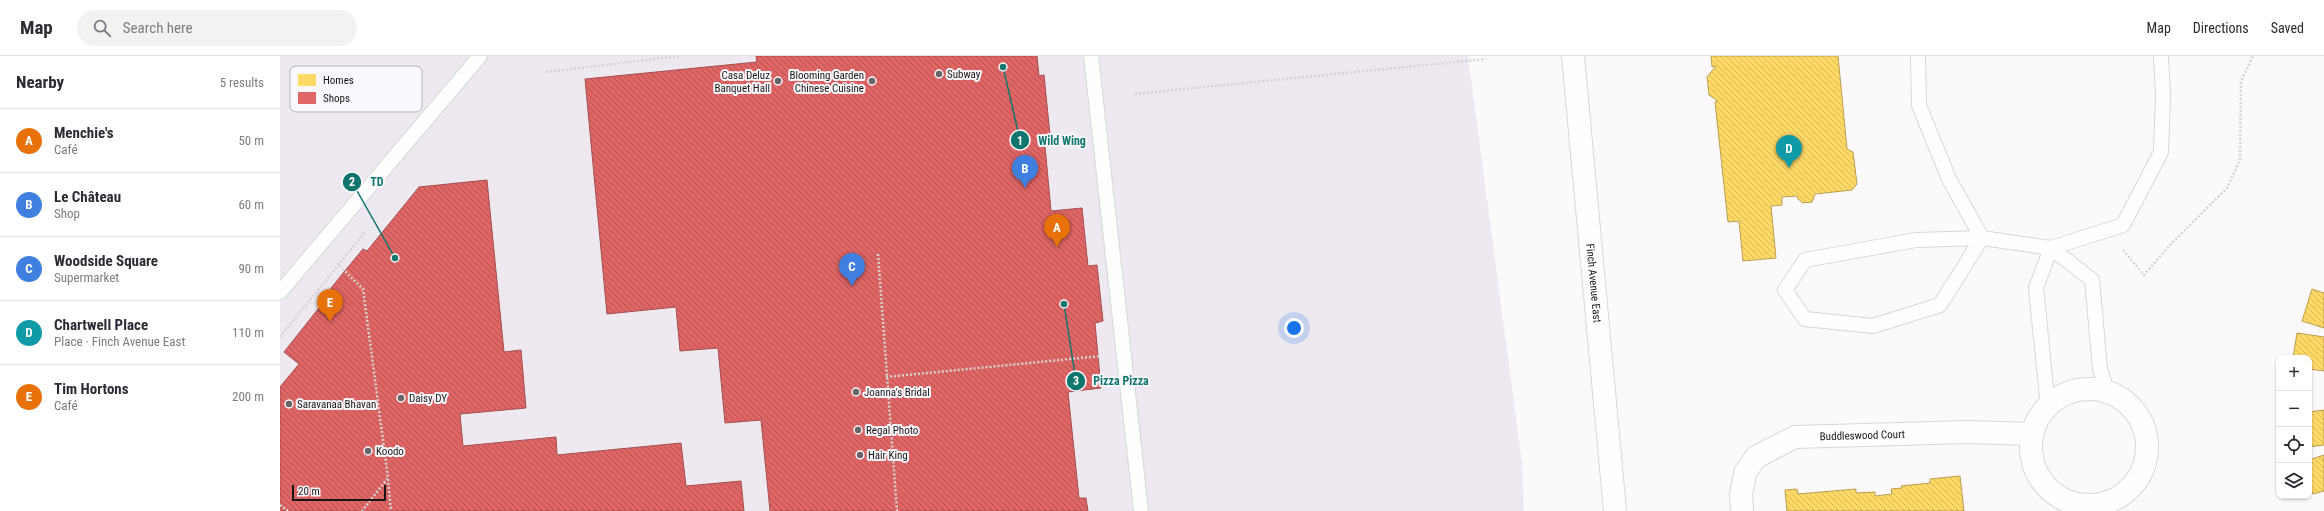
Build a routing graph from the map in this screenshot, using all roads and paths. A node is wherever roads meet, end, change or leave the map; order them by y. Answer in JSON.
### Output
{"nodes":[{"id":1,"x":480,"y":56,"type":"edge"},
{"id":2,"x":681,"y":56,"type":"edge"},
{"id":3,"x":1091,"y":56,"type":"edge"},
{"id":4,"x":1573,"y":56,"type":"edge"},
{"id":5,"x":1918,"y":56,"type":"edge"},
{"id":6,"x":2161,"y":56,"type":"edge"},
{"id":7,"x":2253,"y":56,"type":"edge"},
{"id":8,"x":1486,"y":59,"type":"dead end"},
{"id":9,"x":546,"y":72,"type":"dead end"},
{"id":10,"x":1135,"y":94,"type":"dead end"},
{"id":11,"x":368,"y":228,"type":"dead end"},
{"id":12,"x":2106,"y":230,"type":"junction"},
{"id":13,"x":1982,"y":238,"type":"junction"},
{"id":14,"x":317,"y":248,"type":"junction"},
{"id":15,"x":2051,"y":248,"type":"junction"},
{"id":16,"x":878,"y":254,"type":"dead end"},
{"id":17,"x":338,"y":264,"type":"junction"},
{"id":18,"x":280,"y":292,"type":"edge"},
{"id":19,"x":280,"y":337,"type":"edge"},
{"id":20,"x":1124,"y":352,"type":"junction"},
{"id":21,"x":886,"y":377,"type":"junction"},
{"id":22,"x":2107,"y":391,"type":"junction"},
{"id":23,"x":2048,"y":407,"type":"junction"},
{"id":24,"x":2032,"y":434,"type":"junction"},
{"id":25,"x":388,"y":478,"type":"junction"},
{"id":26,"x":280,"y":505,"type":"edge"},
{"id":27,"x":2078,"y":508,"type":"edge"},
{"id":28,"x":288,"y":511,"type":"edge"},
{"id":29,"x":362,"y":511,"type":"edge"},
{"id":30,"x":391,"y":511,"type":"edge"},
{"id":31,"x":897,"y":511,"type":"edge"},
{"id":32,"x":1141,"y":511,"type":"edge"},
{"id":33,"x":1615,"y":511,"type":"edge"},
{"id":34,"x":1742,"y":511,"type":"edge"}],
"edges":[{"from":1,"to":14,"type":"lane"},
{"from":2,"to":9,"type":"path"},
{"from":3,"to":20,"type":"lane"},
{"from":4,"to":33,"type":"street","name":"Finch Avenue East"},
{"from":5,"to":13,"type":"lane"},
{"from":6,"to":12,"type":"lane"},
{"from":7,"to":12,"type":"path"},
{"from":8,"to":10,"type":"path"},
{"from":11,"to":17,"type":"path"},
{"from":12,"to":15,"type":"lane"},
{"from":13,"to":13,"type":"lane"},
{"from":13,"to":15,"type":"lane"},
{"from":14,"to":17,"type":"path"},
{"from":14,"to":18,"type":"lane"},
{"from":15,"to":22,"type":"lane"},
{"from":15,"to":23,"type":"lane"},
{"from":16,"to":21,"type":"path"},
{"from":17,"to":19,"type":"path"},
{"from":17,"to":25,"type":"path"},
{"from":20,"to":21,"type":"path"},
{"from":20,"to":32,"type":"lane"},
{"from":21,"to":31,"type":"path"},
{"from":22,"to":23,"type":"street"},
{"from":22,"to":27,"type":"street"},
{"from":23,"to":24,"type":"street"},
{"from":24,"to":27,"type":"street"},
{"from":24,"to":34,"type":"street","name":"Buddleswood Court"},
{"from":25,"to":29,"type":"path"},
{"from":25,"to":30,"type":"path"},
{"from":26,"to":28,"type":"path"}]}
